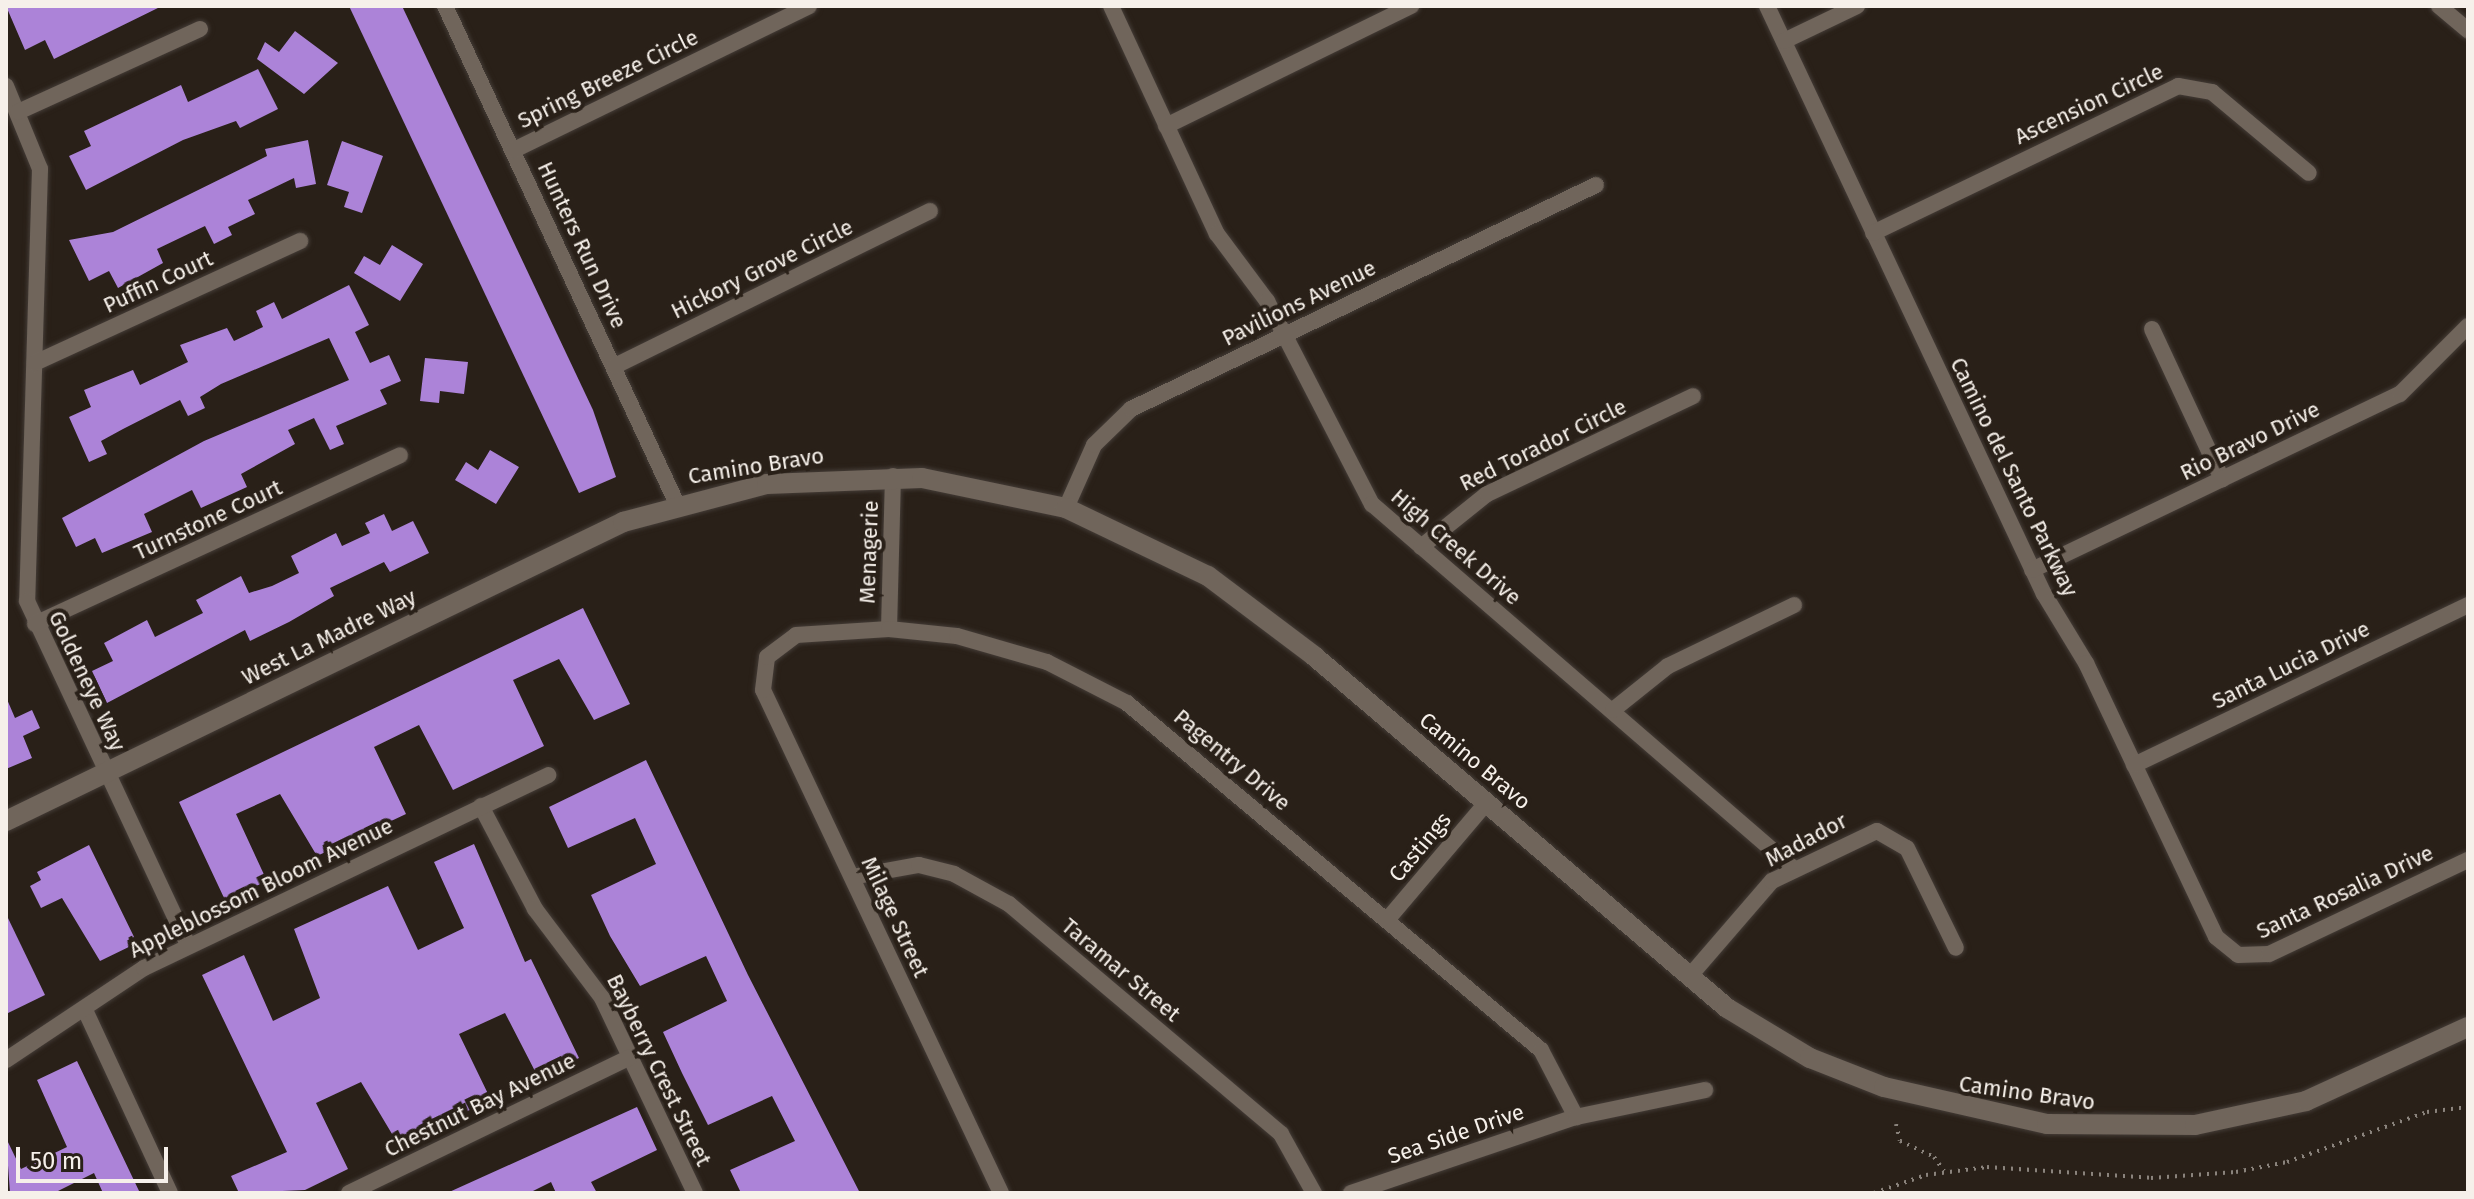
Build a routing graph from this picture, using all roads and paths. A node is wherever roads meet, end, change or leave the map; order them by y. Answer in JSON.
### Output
{"nodes":[{"id":1,"x":445,"y":6,"type":"edge"},
{"id":2,"x":809,"y":6,"type":"edge"},
{"id":3,"x":1111,"y":6,"type":"edge"},
{"id":4,"x":1411,"y":6,"type":"edge"},
{"id":5,"x":1767,"y":6,"type":"edge"},
{"id":6,"x":1857,"y":6,"type":"edge"},
{"id":7,"x":2439,"y":6,"type":"edge"},
{"id":8,"x":200,"y":29,"type":"dead end"},
{"id":9,"x":2468,"y":30,"type":"edge"},
{"id":10,"x":1784,"y":41,"type":"junction"},
{"id":11,"x":6,"y":86,"type":"edge"},
{"id":12,"x":18,"y":112,"type":"junction"},
{"id":13,"x":1166,"y":126,"type":"junction"},
{"id":14,"x":514,"y":150,"type":"junction"},
{"id":15,"x":2309,"y":173,"type":"dead end"},
{"id":16,"x":1596,"y":185,"type":"dead end"},
{"id":17,"x":930,"y":211,"type":"dead end"},
{"id":18,"x":1873,"y":233,"type":"junction"},
{"id":19,"x":300,"y":241,"type":"dead end"},
{"id":20,"x":2468,"y":326,"type":"edge"},
{"id":21,"x":2152,"y":329,"type":"dead end"},
{"id":22,"x":1283,"y":335,"type":"junction"},
{"id":23,"x":35,"y":363,"type":"junction"},
{"id":24,"x":615,"y":366,"type":"junction"},
{"id":25,"x":1693,"y":396,"type":"dead end"},
{"id":26,"x":400,"y":455,"type":"dead end"},
{"id":27,"x":893,"y":476,"type":"junction"},
{"id":28,"x":2222,"y":479,"type":"junction"},
{"id":29,"x":677,"y":504,"type":"junction"},
{"id":30,"x":1066,"y":508,"type":"junction"},
{"id":31,"x":1421,"y":547,"type":"junction"},
{"id":32,"x":2032,"y":570,"type":"junction"},
{"id":33,"x":1794,"y":605,"type":"dead end"},
{"id":34,"x":2468,"y":605,"type":"edge"},
{"id":35,"x":35,"y":624,"type":"junction"},
{"id":36,"x":889,"y":629,"type":"junction"},
{"id":37,"x":767,"y":657,"type":"joint"},
{"id":38,"x":1613,"y":710,"type":"junction"},
{"id":39,"x":2134,"y":765,"type":"junction"},
{"id":40,"x":105,"y":773,"type":"junction"},
{"id":41,"x":548,"y":775,"type":"dead end"},
{"id":42,"x":1487,"y":802,"type":"junction"},
{"id":43,"x":481,"y":806,"type":"junction"},
{"id":44,"x":6,"y":821,"type":"edge"},
{"id":45,"x":2468,"y":860,"type":"edge"},
{"id":46,"x":1793,"y":868,"type":"junction"},
{"id":47,"x":852,"y":877,"type":"junction"},
{"id":48,"x":1387,"y":920,"type":"junction"},
{"id":49,"x":188,"y":945,"type":"junction"},
{"id":50,"x":1956,"y":948,"type":"dead end"},
{"id":51,"x":2238,"y":955,"type":"joint"},
{"id":52,"x":1689,"y":977,"type":"junction"},
{"id":53,"x":85,"y":1010,"type":"junction"},
{"id":54,"x":2468,"y":1027,"type":"edge"},
{"id":55,"x":630,"y":1057,"type":"junction"},
{"id":56,"x":6,"y":1060,"type":"edge"},
{"id":57,"x":1705,"y":1090,"type":"dead end"},
{"id":58,"x":2468,"y":1107,"type":"edge"},
{"id":59,"x":1576,"y":1117,"type":"junction"},
{"id":60,"x":1896,"y":1124,"type":"dead end"},
{"id":61,"x":1944,"y":1171,"type":"junction"},
{"id":62,"x":170,"y":1193,"type":"edge"},
{"id":63,"x":349,"y":1193,"type":"edge"},
{"id":64,"x":695,"y":1193,"type":"edge"},
{"id":65,"x":1001,"y":1193,"type":"edge"},
{"id":66,"x":1314,"y":1193,"type":"edge"},
{"id":67,"x":1351,"y":1193,"type":"edge"},
{"id":68,"x":1874,"y":1193,"type":"edge"}],
"edges":[{"from":1,"to":14,"type":"street","name":"Hunters Run Drive"},
{"from":2,"to":14,"type":"street","name":"Spring Breeze Circle"},
{"from":3,"to":13,"type":"street","name":"High Creek Drive"},
{"from":4,"to":13,"type":"street"},
{"from":5,"to":10,"type":"street","name":"Camino del Santo Parkway"},
{"from":6,"to":10,"type":"street"},
{"from":7,"to":9,"type":"street"},
{"from":8,"to":12,"type":"street"},
{"from":10,"to":18,"type":"street","name":"Camino del Santo Parkway"},
{"from":11,"to":12,"type":"street","name":"Goldeneye Way"},
{"from":12,"to":23,"type":"street","name":"Goldeneye Way"},
{"from":13,"to":22,"type":"street","name":"High Creek Drive"},
{"from":14,"to":24,"type":"street","name":"Hunters Run Drive"},
{"from":15,"to":18,"type":"street","name":"Ascension Circle"},
{"from":16,"to":22,"type":"street","name":"Pavilions Avenue"},
{"from":17,"to":24,"type":"street","name":"Hickory Grove Circle"},
{"from":18,"to":32,"type":"street","name":"Camino del Santo Parkway"},
{"from":19,"to":23,"type":"street","name":"Puffin Court"},
{"from":20,"to":28,"type":"street","name":"Rio Bravo Drive"},
{"from":21,"to":28,"type":"street"},
{"from":22,"to":30,"type":"street","name":"Pavilions Avenue"},
{"from":22,"to":31,"type":"street","name":"High Creek Drive"},
{"from":23,"to":35,"type":"street","name":"Goldeneye Way"},
{"from":24,"to":29,"type":"street","name":"Hunters Run Drive"},
{"from":25,"to":31,"type":"street","name":"Red Torador Circle"},
{"from":26,"to":35,"type":"street","name":"Turnstone Court"},
{"from":27,"to":29,"type":"street","name":"Camino Bravo"},
{"from":27,"to":30,"type":"street","name":"Camino Bravo"},
{"from":27,"to":36,"type":"street","name":"Menagerie"},
{"from":28,"to":32,"type":"street","name":"Rio Bravo Drive"},
{"from":29,"to":40,"type":"street","name":"West La Madre Way"},
{"from":30,"to":42,"type":"street","name":"Camino Bravo"},
{"from":31,"to":38,"type":"street","name":"High Creek Drive"},
{"from":32,"to":39,"type":"street","name":"Camino del Santo Parkway"},
{"from":33,"to":38,"type":"street"},
{"from":34,"to":39,"type":"street","name":"Santa Lucia Drive"},
{"from":35,"to":40,"type":"street","name":"Goldeneye Way"},
{"from":36,"to":37,"type":"street","name":"Pagentry Drive"},
{"from":36,"to":48,"type":"street","name":"Pagentry Drive"},
{"from":37,"to":47,"type":"street","name":"Milage Street"},
{"from":38,"to":46,"type":"street","name":"High Creek Drive"},
{"from":39,"to":51,"type":"street","name":"Camino del Santo Parkway"},
{"from":40,"to":44,"type":"street","name":"West La Madre Way"},
{"from":40,"to":49,"type":"street","name":"Goldeneye Way"},
{"from":41,"to":43,"type":"street","name":"Appleblossom Bloom Avenue"},
{"from":42,"to":48,"type":"street","name":"Castings"},
{"from":42,"to":52,"type":"street","name":"Camino Bravo"},
{"from":43,"to":49,"type":"street","name":"Appleblossom Bloom Avenue"},
{"from":43,"to":55,"type":"street","name":"Bayberry Crest Street"},
{"from":45,"to":51,"type":"street","name":"Santa Rosalia Drive"},
{"from":46,"to":50,"type":"street","name":"Madador"},
{"from":46,"to":52,"type":"street","name":"Madador"},
{"from":47,"to":65,"type":"street","name":"Milage Street"},
{"from":47,"to":66,"type":"street","name":"Taramar Street"},
{"from":48,"to":59,"type":"street","name":"Pagentry Drive"},
{"from":49,"to":53,"type":"street","name":"Appleblossom Bloom Avenue"},
{"from":52,"to":54,"type":"street","name":"Camino Bravo"},
{"from":53,"to":56,"type":"street","name":"Appleblossom Bloom Avenue"},
{"from":53,"to":62,"type":"street"},
{"from":55,"to":63,"type":"street","name":"Chestnut Bay Avenue"},
{"from":55,"to":64,"type":"street","name":"Bayberry Crest Street"},
{"from":57,"to":59,"type":"street","name":"Sea Side Drive"},
{"from":58,"to":61,"type":"path"},
{"from":59,"to":67,"type":"street","name":"Sea Side Drive"},
{"from":60,"to":61,"type":"path"},
{"from":61,"to":68,"type":"path"}]}
